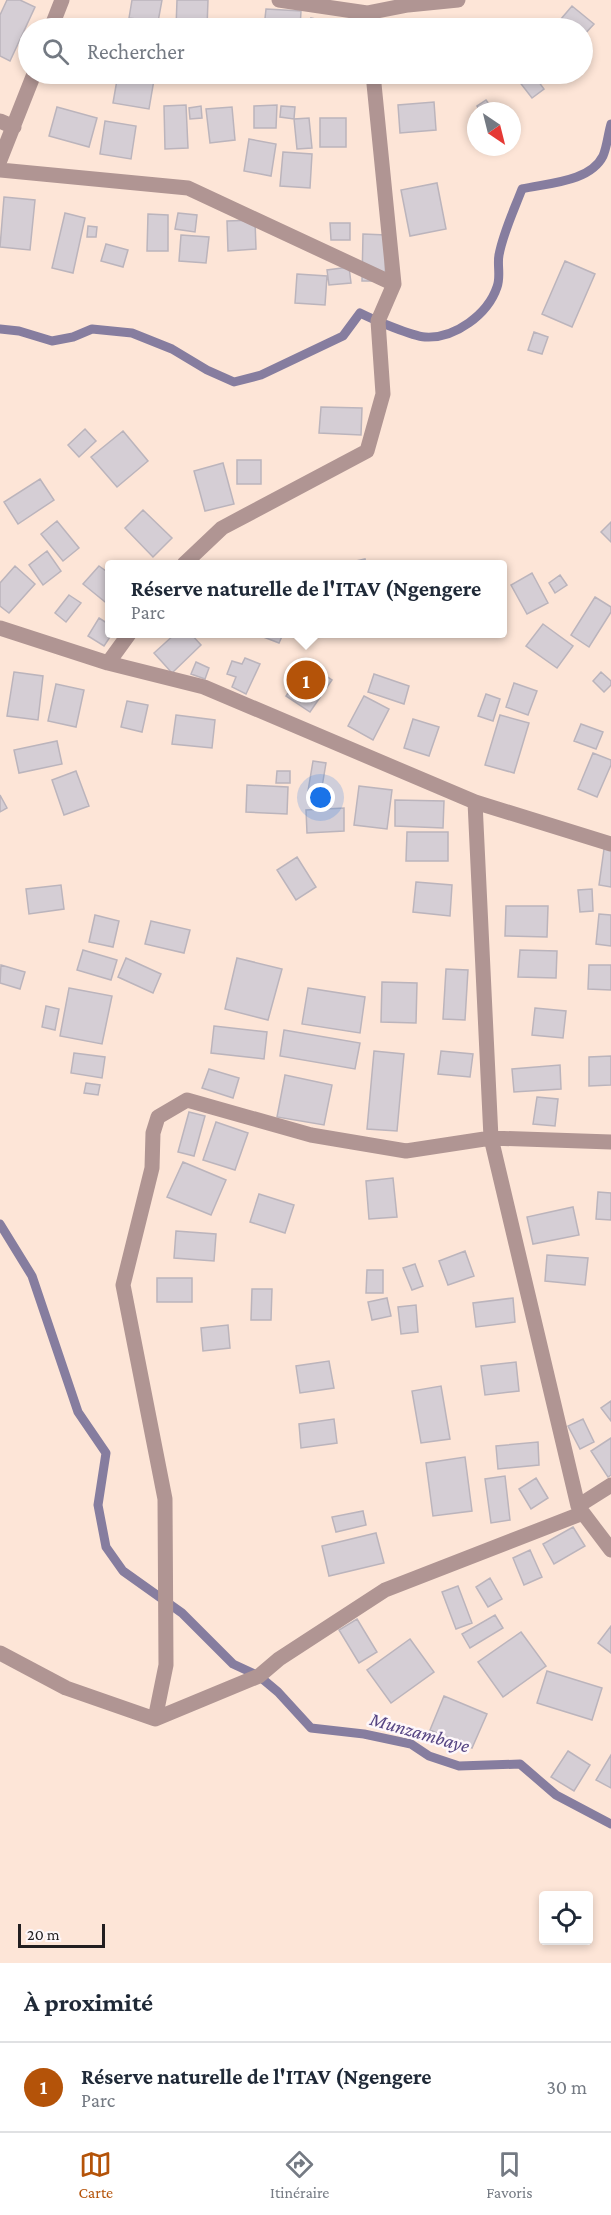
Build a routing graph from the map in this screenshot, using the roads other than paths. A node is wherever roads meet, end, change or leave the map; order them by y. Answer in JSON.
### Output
{"nodes":[{"id":1,"x":62,"y":0,"type":"edge"},
{"id":2,"x":279,"y":0,"type":"edge"},
{"id":3,"x":458,"y":0,"type":"edge"},
{"id":4,"x":408,"y":2,"type":"edge"},
{"id":5,"x":55,"y":18,"type":"edge"},
{"id":6,"x":354,"y":18,"type":"edge"},
{"id":7,"x":373,"y":18,"type":"edge"},
{"id":8,"x":30,"y":84,"type":"edge"},
{"id":9,"x":374,"y":84,"type":"edge"},
{"id":10,"x":0,"y":121,"type":"edge"},
{"id":11,"x":14,"y":127,"type":"junction"},
{"id":12,"x":0,"y":160,"type":"edge"},
{"id":13,"x":0,"y":170,"type":"edge"},
{"id":14,"x":394,"y":284,"type":"junction"},
{"id":15,"x":188,"y":560,"type":"edge"},
{"id":16,"x":0,"y":628,"type":"edge"},
{"id":17,"x":126,"y":638,"type":"edge"},
{"id":18,"x":108,"y":663,"type":"junction"},
{"id":19,"x":475,"y":802,"type":"junction"},
{"id":20,"x":611,"y":844,"type":"edge"},
{"id":21,"x":491,"y":1138,"type":"junction"},
{"id":22,"x":611,"y":1142,"type":"edge"},
{"id":23,"x":611,"y":1485,"type":"edge"},
{"id":24,"x":581,"y":1509,"type":"junction"},
{"id":25,"x":611,"y":1550,"type":"edge"},
{"id":26,"x":0,"y":1653,"type":"edge"},
{"id":27,"x":155,"y":1719,"type":"junction"}],
"edges":[{"from":1,"to":5,"type":"street"},
{"from":2,"to":6,"type":"street"},
{"from":3,"to":4,"type":"street"},
{"from":4,"to":7,"type":"street"},
{"from":8,"to":11,"type":"street"},
{"from":9,"to":14,"type":"street"},
{"from":10,"to":11,"type":"street"},
{"from":11,"to":12,"type":"street"},
{"from":13,"to":14,"type":"street"},
{"from":14,"to":15,"type":"street"},
{"from":16,"to":18,"type":"street"},
{"from":17,"to":18,"type":"street"},
{"from":18,"to":19,"type":"street"},
{"from":19,"to":20,"type":"street"},
{"from":19,"to":21,"type":"street"},
{"from":21,"to":22,"type":"street"},
{"from":21,"to":24,"type":"street"},
{"from":21,"to":27,"type":"street"},
{"from":23,"to":24,"type":"street"},
{"from":24,"to":25,"type":"street"},
{"from":24,"to":27,"type":"street"},
{"from":26,"to":27,"type":"street"}]}
